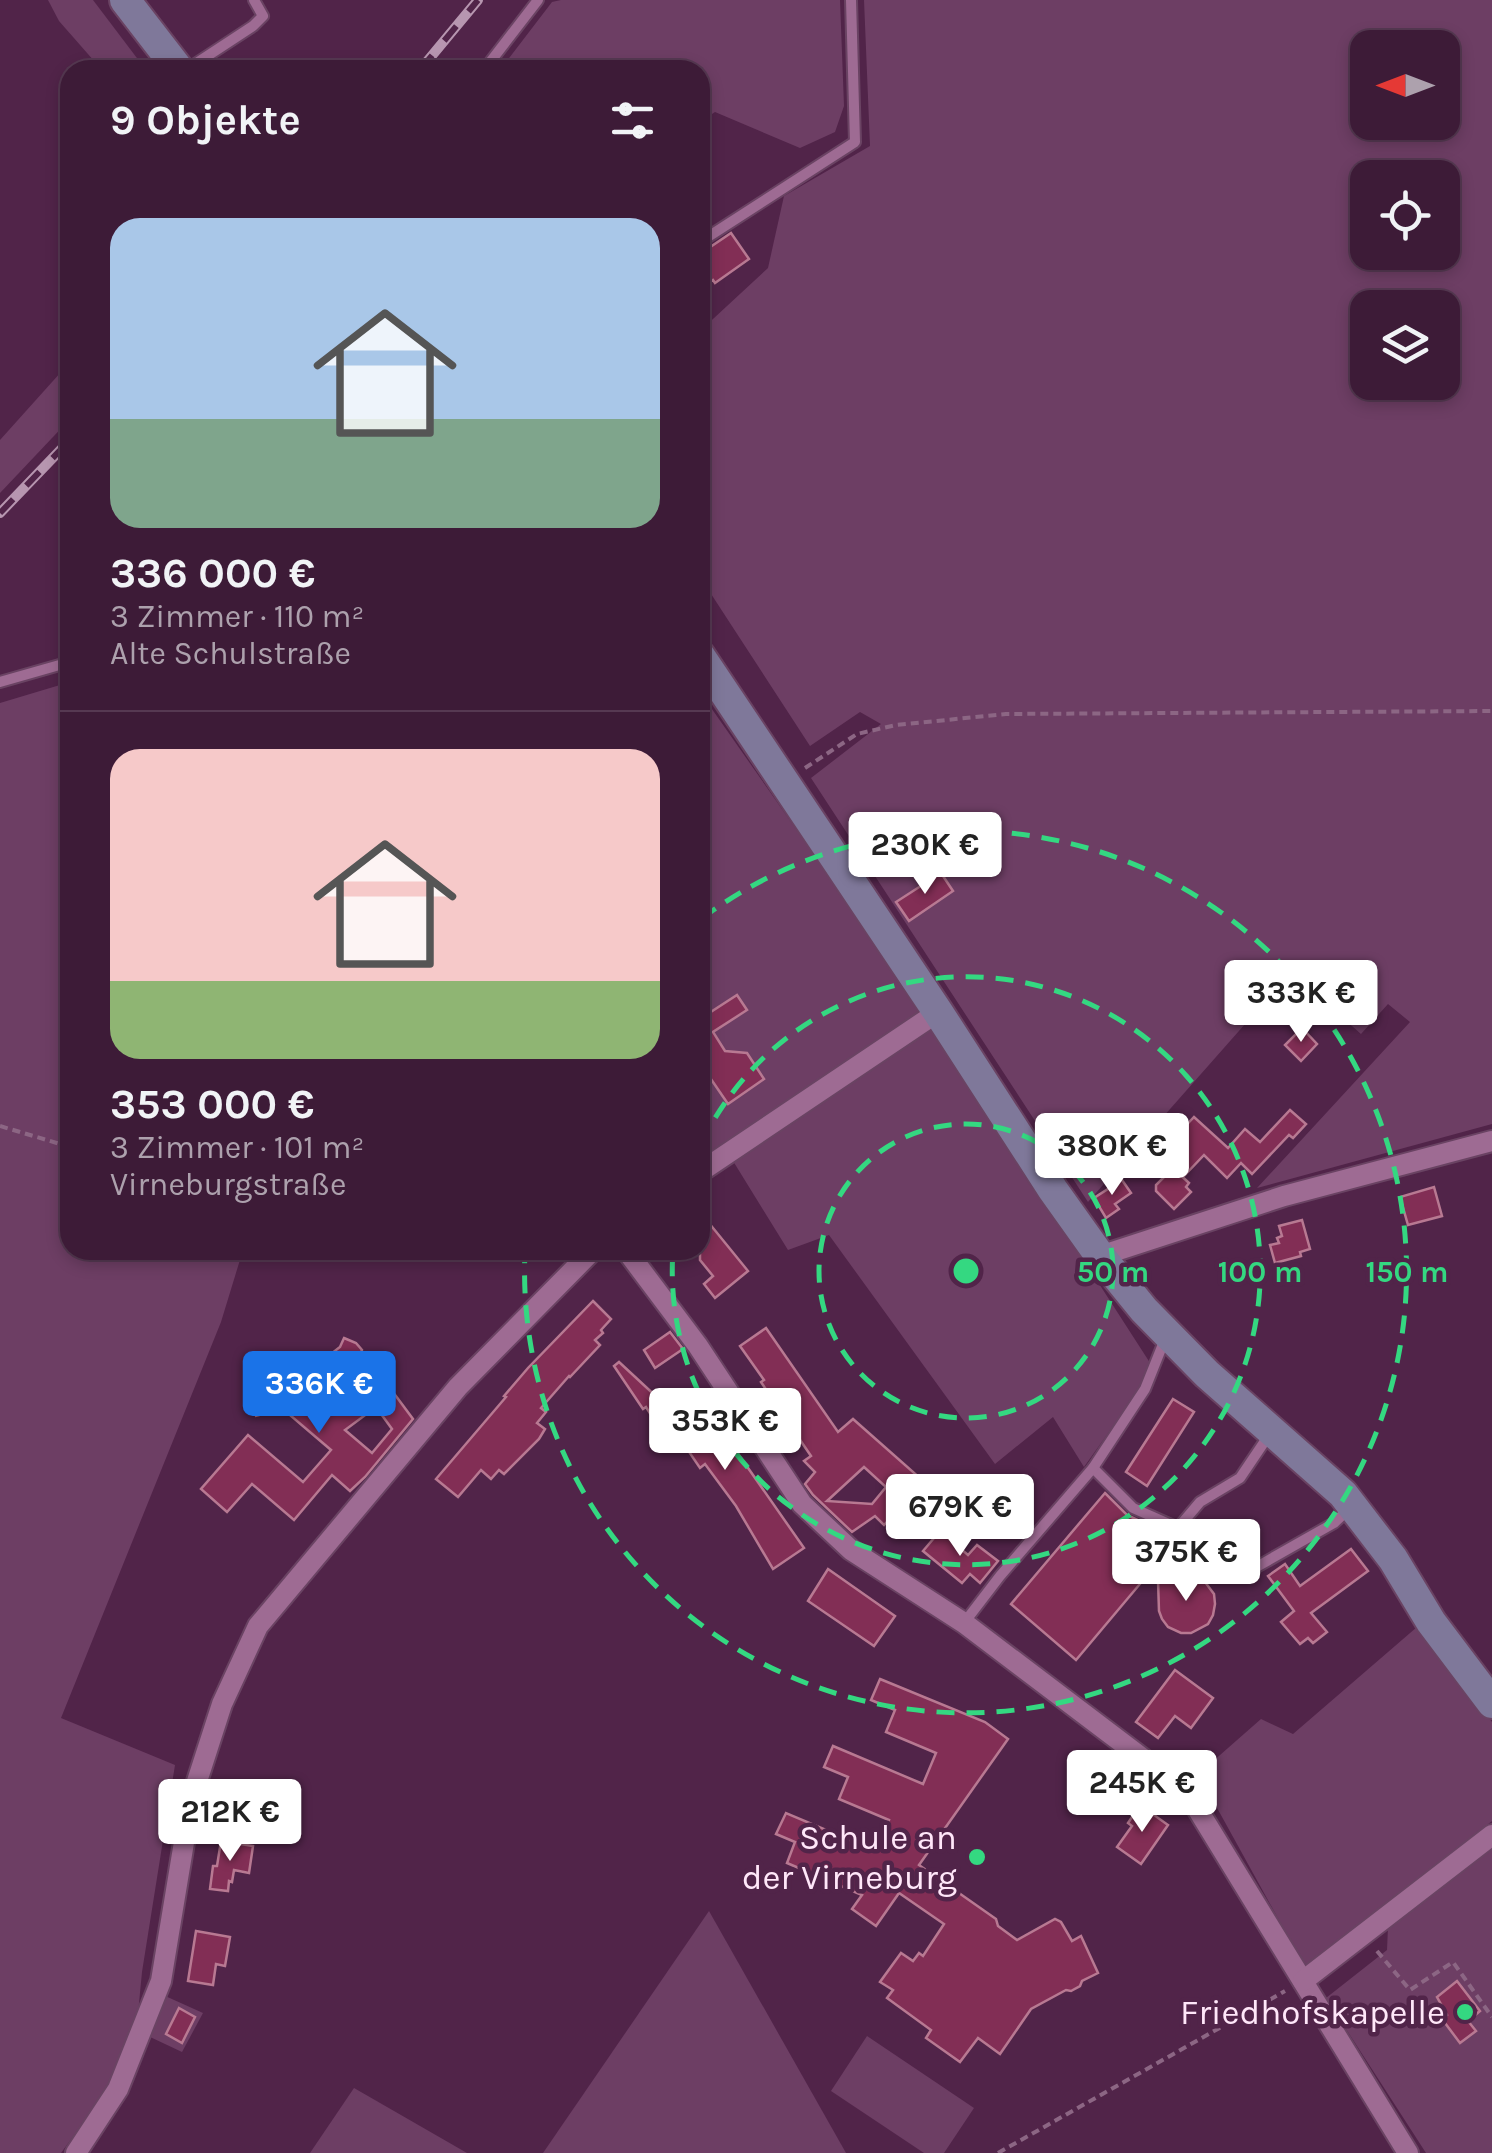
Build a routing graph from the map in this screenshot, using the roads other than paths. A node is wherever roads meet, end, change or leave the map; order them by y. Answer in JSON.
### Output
{"nodes":[{"id":1,"x":125,"y":0,"type":"edge"},
{"id":2,"x":254,"y":0,"type":"edge"},
{"id":3,"x":538,"y":0,"type":"edge"},
{"id":4,"x":850,"y":0,"type":"edge"},
{"id":5,"x":174,"y":60,"type":"edge"},
{"id":6,"x":198,"y":60,"type":"edge"},
{"id":7,"x":492,"y":60,"type":"edge"},
{"id":8,"x":710,"y":236,"type":"edge"},
{"id":9,"x":60,"y":665,"type":"edge"},
{"id":10,"x":710,"y":671,"type":"edge"},
{"id":11,"x":0,"y":682,"type":"edge"},
{"id":12,"x":938,"y":1012,"type":"junction"},
{"id":13,"x":1492,"y":1141,"type":"edge"},
{"id":14,"x":710,"y":1165,"type":"edge"},
{"id":15,"x":1100,"y":1256,"type":"junction"},
{"id":16,"x":584,"y":1260,"type":"edge"},
{"id":17,"x":634,"y":1260,"type":"edge"},
{"id":18,"x":1167,"y":1333,"type":"junction"},
{"id":19,"x":1271,"y":1431,"type":"junction"},
{"id":20,"x":1093,"y":1468,"type":"junction"},
{"id":21,"x":1352,"y":1506,"type":"junction"},
{"id":22,"x":1178,"y":1528,"type":"junction"},
{"id":23,"x":964,"y":1623,"type":"junction"},
{"id":24,"x":1492,"y":1703,"type":"edge"},
{"id":25,"x":1492,"y":1835,"type":"edge"},
{"id":26,"x":1303,"y":1981,"type":"junction"},
{"id":27,"x":76,"y":2153,"type":"edge"},
{"id":28,"x":1408,"y":2153,"type":"edge"}],
"edges":[{"from":1,"to":5,"type":"main road"},
{"from":2,"to":6,"type":"lane"},
{"from":3,"to":7,"type":"lane"},
{"from":4,"to":8,"type":"lane"},
{"from":9,"to":11,"type":"lane"},
{"from":10,"to":12,"type":"main road"},
{"from":12,"to":14,"type":"street"},
{"from":12,"to":15,"type":"main road"},
{"from":13,"to":15,"type":"street"},
{"from":15,"to":18,"type":"main road"},
{"from":16,"to":27,"type":"street"},
{"from":17,"to":23,"type":"street"},
{"from":18,"to":19,"type":"main road"},
{"from":18,"to":20,"type":"lane"},
{"from":19,"to":21,"type":"main road"},
{"from":19,"to":22,"type":"lane"},
{"from":20,"to":22,"type":"lane"},
{"from":20,"to":23,"type":"lane"},
{"from":21,"to":22,"type":"lane"},
{"from":21,"to":24,"type":"main road"},
{"from":23,"to":26,"type":"street"},
{"from":25,"to":26,"type":"street"},
{"from":26,"to":28,"type":"street"}]}
